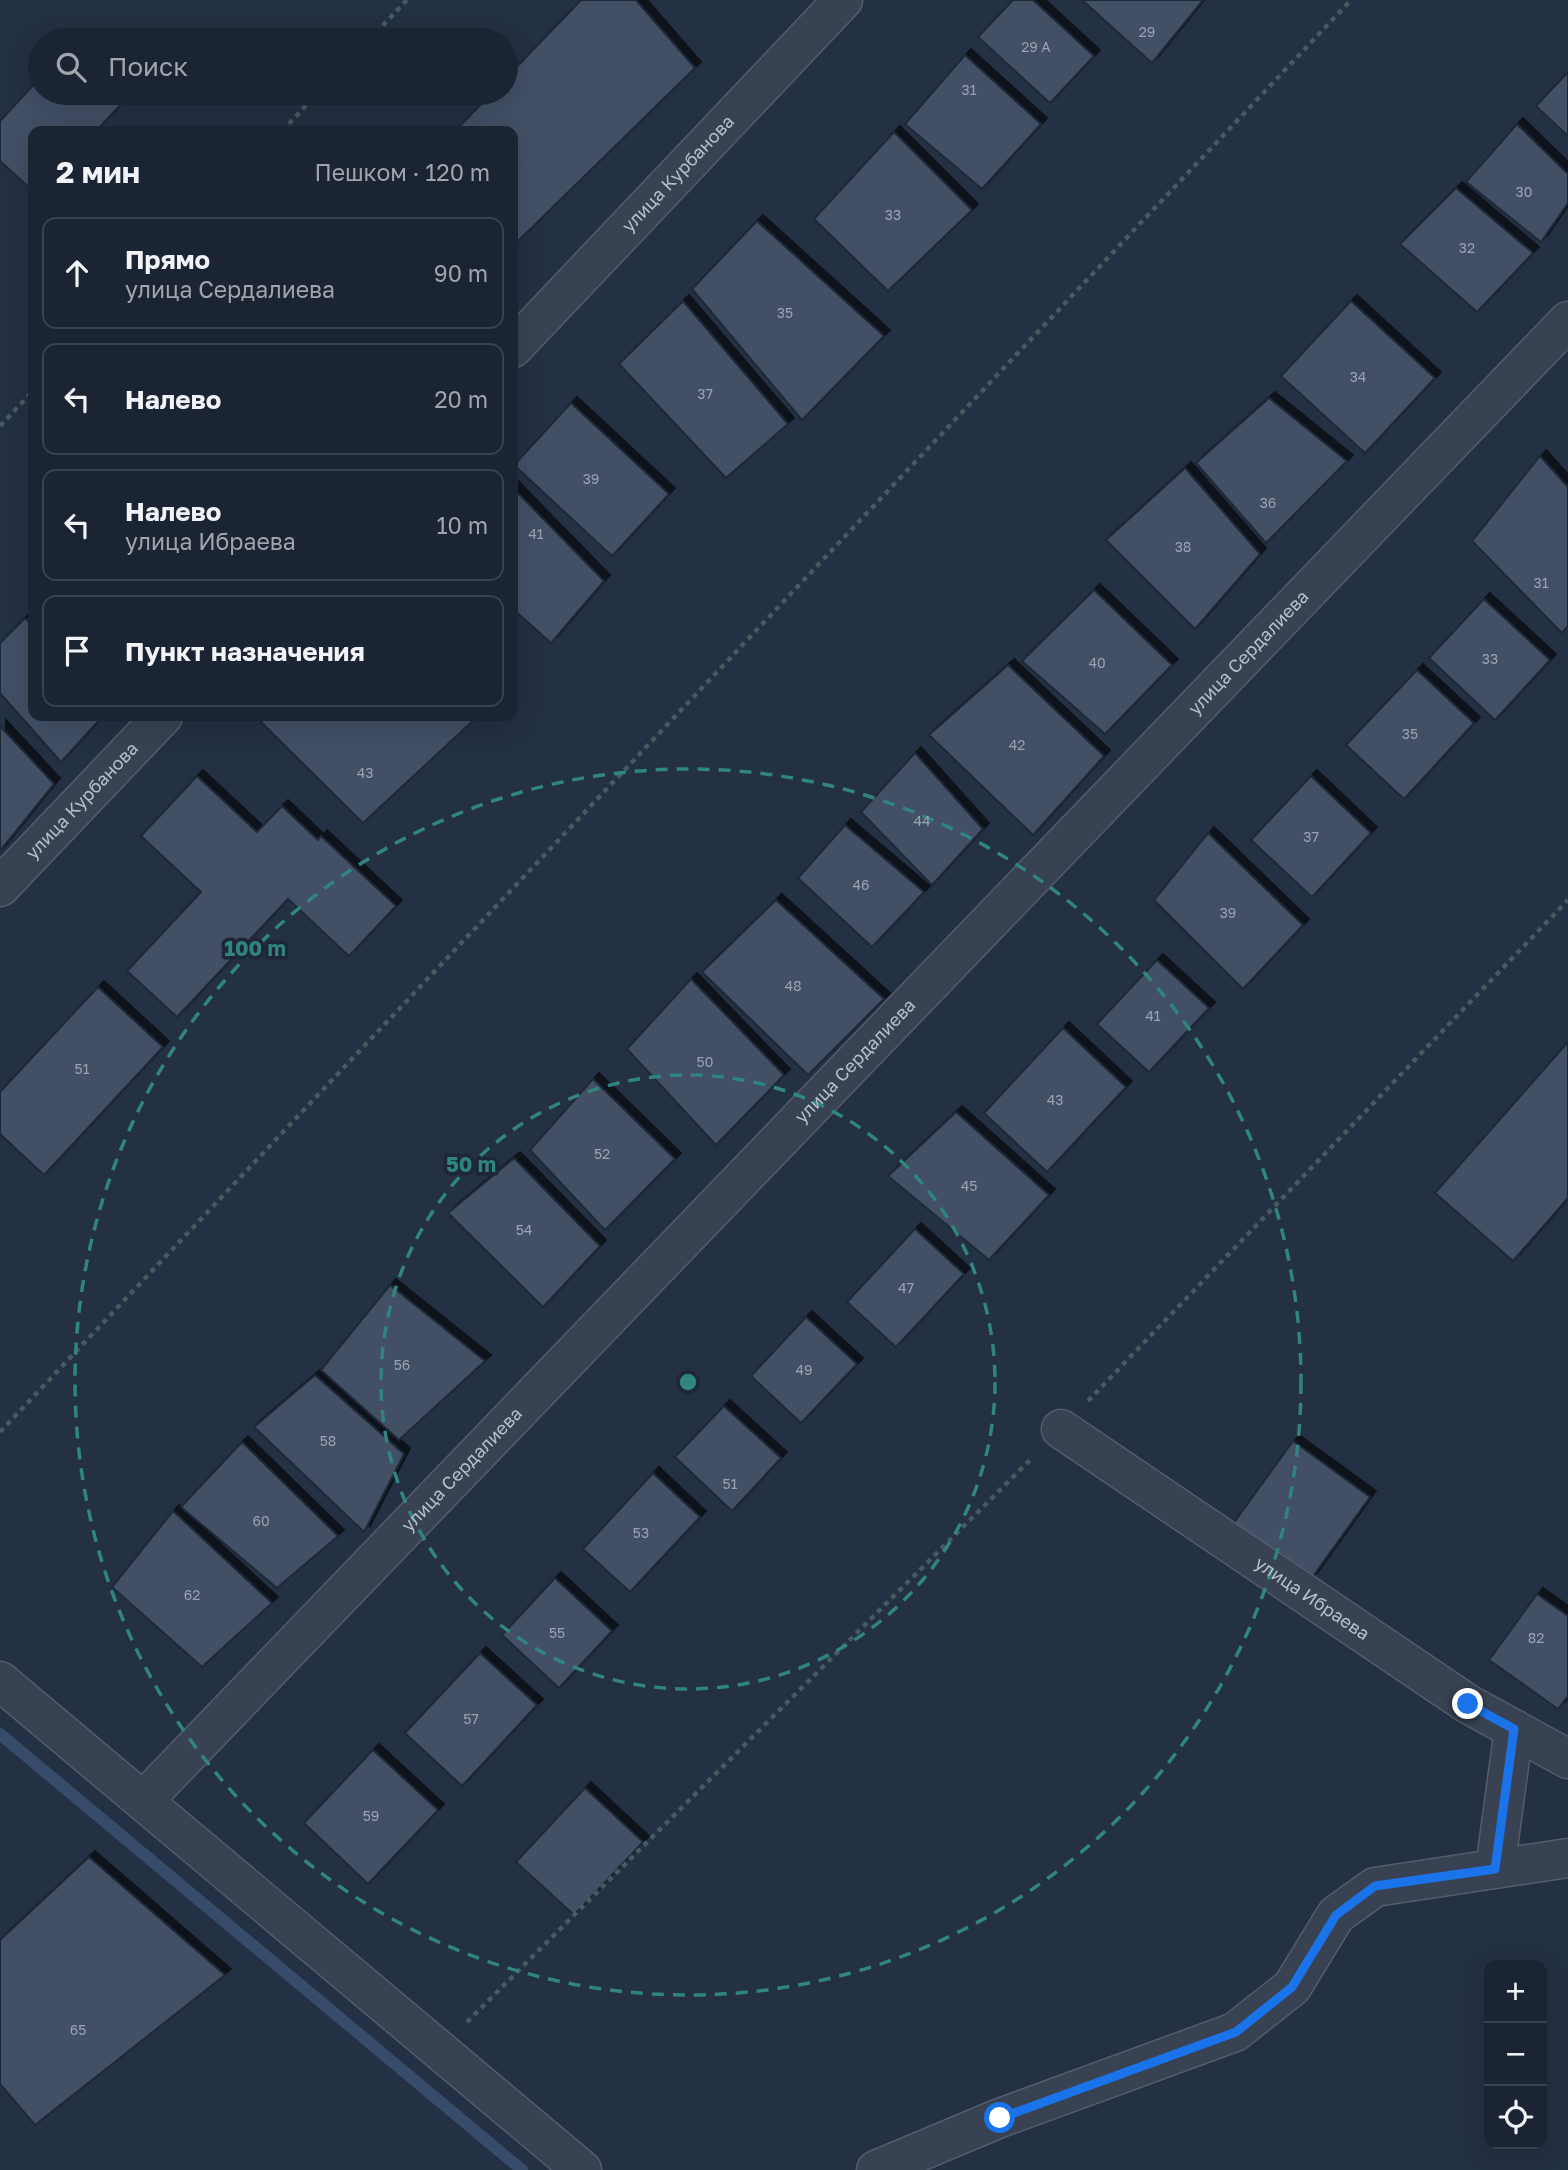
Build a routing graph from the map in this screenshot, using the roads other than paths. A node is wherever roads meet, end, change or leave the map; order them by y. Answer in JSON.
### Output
{"nodes":[{"id":1,"x":843,"y":0,"type":"edge"},
{"id":2,"x":1568,"y":321,"type":"edge"},
{"id":3,"x":518,"y":343,"type":"edge"},
{"id":4,"x":158,"y":721,"type":"edge"},
{"id":5,"x":0,"y":887,"type":"edge"},
{"id":6,"x":1061,"y":1430,"type":"road end"},
{"id":7,"x":0,"y":1681,"type":"edge"},
{"id":8,"x":1514,"y":1729,"type":"junction"},
{"id":9,"x":1568,"y":1759,"type":"edge"},
{"id":10,"x":143,"y":1801,"type":"junction"},
{"id":11,"x":1568,"y":1858,"type":"edge"},
{"id":12,"x":1495,"y":1869,"type":"junction"},
{"id":13,"x":582,"y":2170,"type":"edge"},
{"id":14,"x":876,"y":2170,"type":"edge"}],
"edges":[{"from":1,"to":3,"type":"street","name":"улица Курбанова"},
{"from":2,"to":10,"type":"street","name":"улица Сердалиева"},
{"from":4,"to":5,"type":"street","name":"улица Курбанова"},
{"from":6,"to":8,"type":"street","name":"улица Ибраева"},
{"from":7,"to":10,"type":"street"},
{"from":8,"to":9,"type":"street","name":"улица Ибраева"},
{"from":8,"to":12,"type":"street"},
{"from":10,"to":13,"type":"street"},
{"from":11,"to":12,"type":"street"},
{"from":12,"to":14,"type":"street"}]}
